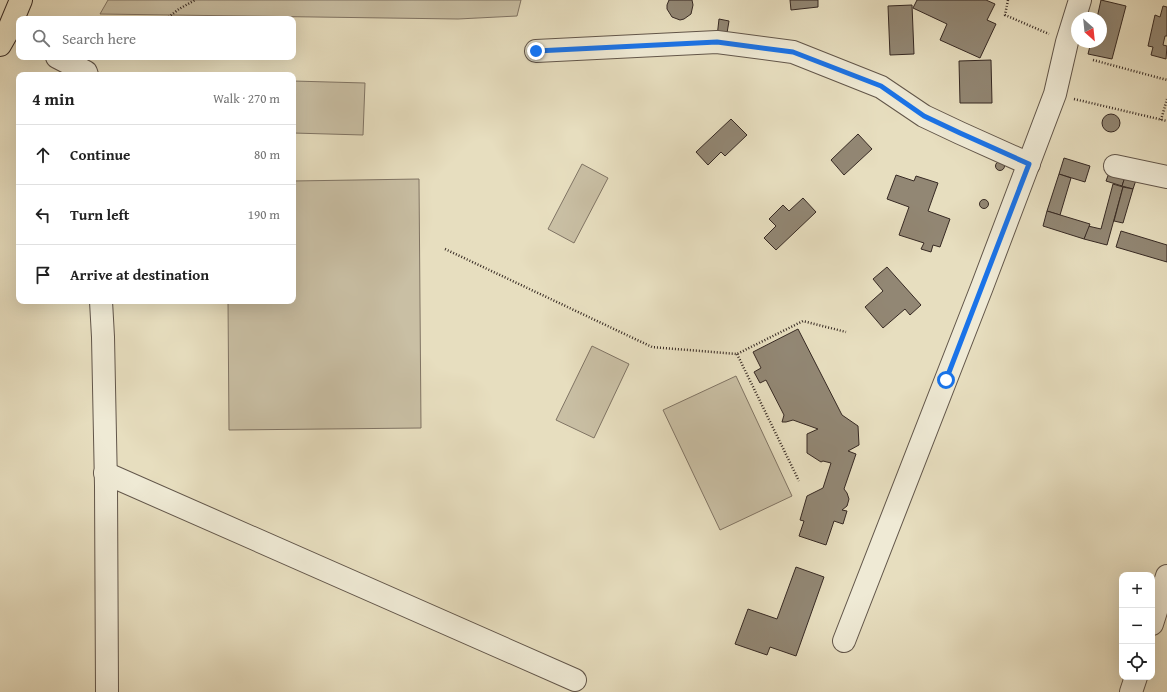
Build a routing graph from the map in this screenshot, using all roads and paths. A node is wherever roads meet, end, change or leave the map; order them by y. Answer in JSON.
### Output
{"nodes":[{"id":1,"x":20,"y":0,"type":"edge"},
{"id":2,"x":195,"y":0,"type":"edge"},
{"id":3,"x":1008,"y":0,"type":"edge"},
{"id":4,"x":1080,"y":0,"type":"edge"},
{"id":5,"x":170,"y":16,"type":"edge"},
{"id":6,"x":9,"y":38,"type":"edge"},
{"id":7,"x":1067,"y":42,"type":"junction"},
{"id":8,"x":536,"y":51,"type":"dead end"},
{"id":9,"x":63,"y":60,"type":"edge"},
{"id":10,"x":1093,"y":60,"type":"dead end"},
{"id":11,"x":86,"y":72,"type":"edge"},
{"id":12,"x":1167,"y":80,"type":"edge"},
{"id":13,"x":1054,"y":94,"type":"junction"},
{"id":14,"x":1167,"y":100,"type":"edge"},
{"id":15,"x":1161,"y":120,"type":"junction"},
{"id":16,"x":1167,"y":121,"type":"edge"},
{"id":17,"x":1029,"y":164,"type":"junction"},
{"id":18,"x":1115,"y":166,"type":"dead end"},
{"id":19,"x":1167,"y":177,"type":"edge"},
{"id":20,"x":445,"y":249,"type":"dead end"},
{"id":21,"x":101,"y":304,"type":"edge"},
{"id":22,"x":846,"y":332,"type":"dead end"},
{"id":23,"x":736,"y":354,"type":"junction"},
{"id":24,"x":105,"y":473,"type":"junction"},
{"id":25,"x":799,"y":481,"type":"dead end"},
{"id":26,"x":1167,"y":576,"type":"edge"},
{"id":27,"x":1155,"y":614,"type":"edge"},
{"id":28,"x":844,"y":641,"type":"dead end"},
{"id":29,"x":576,"y":680,"type":"dead end"},
{"id":30,"x":1135,"y":680,"type":"edge"},
{"id":31,"x":107,"y":692,"type":"edge"},
{"id":32,"x":1131,"y":692,"type":"edge"}],
"edges":[{"from":1,"to":6,"type":"main road"},
{"from":2,"to":5,"type":"path"},
{"from":3,"to":7,"type":"path"},
{"from":4,"to":7,"type":"street"},
{"from":7,"to":13,"type":"street"},
{"from":8,"to":17,"type":"street"},
{"from":9,"to":11,"type":"street"},
{"from":10,"to":12,"type":"path"},
{"from":13,"to":15,"type":"path"},
{"from":13,"to":17,"type":"street"},
{"from":14,"to":15,"type":"path"},
{"from":15,"to":16,"type":"path"},
{"from":17,"to":28,"type":"street"},
{"from":18,"to":19,"type":"street"},
{"from":20,"to":23,"type":"path"},
{"from":21,"to":24,"type":"street"},
{"from":22,"to":23,"type":"path"},
{"from":23,"to":25,"type":"path"},
{"from":24,"to":29,"type":"street"},
{"from":24,"to":31,"type":"street"},
{"from":26,"to":27,"type":"street"},
{"from":30,"to":32,"type":"street"}]}
